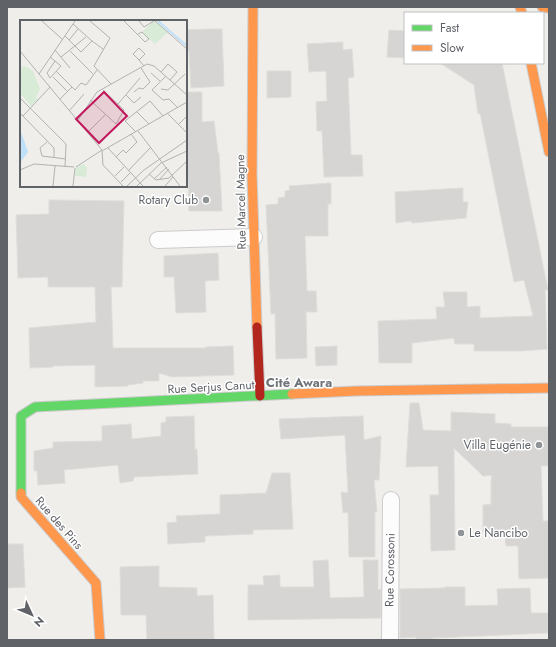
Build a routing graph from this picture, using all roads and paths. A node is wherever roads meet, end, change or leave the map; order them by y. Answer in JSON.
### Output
{"nodes":[{"id":1,"x":253,"y":7,"type":"edge"},
{"id":2,"x":542,"y":7,"type":"edge"},
{"id":3,"x":549,"y":8,"type":"edge"},
{"id":4,"x":531,"y":64,"type":"edge"},
{"id":5,"x":549,"y":152,"type":"edge"},
{"id":6,"x":254,"y":237,"type":"junction"},
{"id":7,"x":158,"y":240,"type":"dead end"},
{"id":8,"x":549,"y":388,"type":"edge"},
{"id":9,"x":260,"y":396,"type":"junction"},
{"id":10,"x":21,"y":416,"type":"joint"},
{"id":11,"x":391,"y":500,"type":"dead end"},
{"id":12,"x":100,"y":640,"type":"edge"},
{"id":13,"x":390,"y":640,"type":"edge"}],
"edges":[{"from":1,"to":6,"type":"street","name":"Rue Marcel Magne"},
{"from":2,"to":3,"type":"street"},
{"from":4,"to":5,"type":"street"},
{"from":6,"to":7,"type":"street"},
{"from":6,"to":9,"type":"street","name":"Rue Marcel Magne"},
{"from":8,"to":9,"type":"street","name":"Rue Serjus Canut"},
{"from":9,"to":10,"type":"street","name":"Rue Serjus Canut"},
{"from":10,"to":12,"type":"street","name":"Rue des Pins"},
{"from":11,"to":13,"type":"street","name":"Rue Corossoni"}]}
